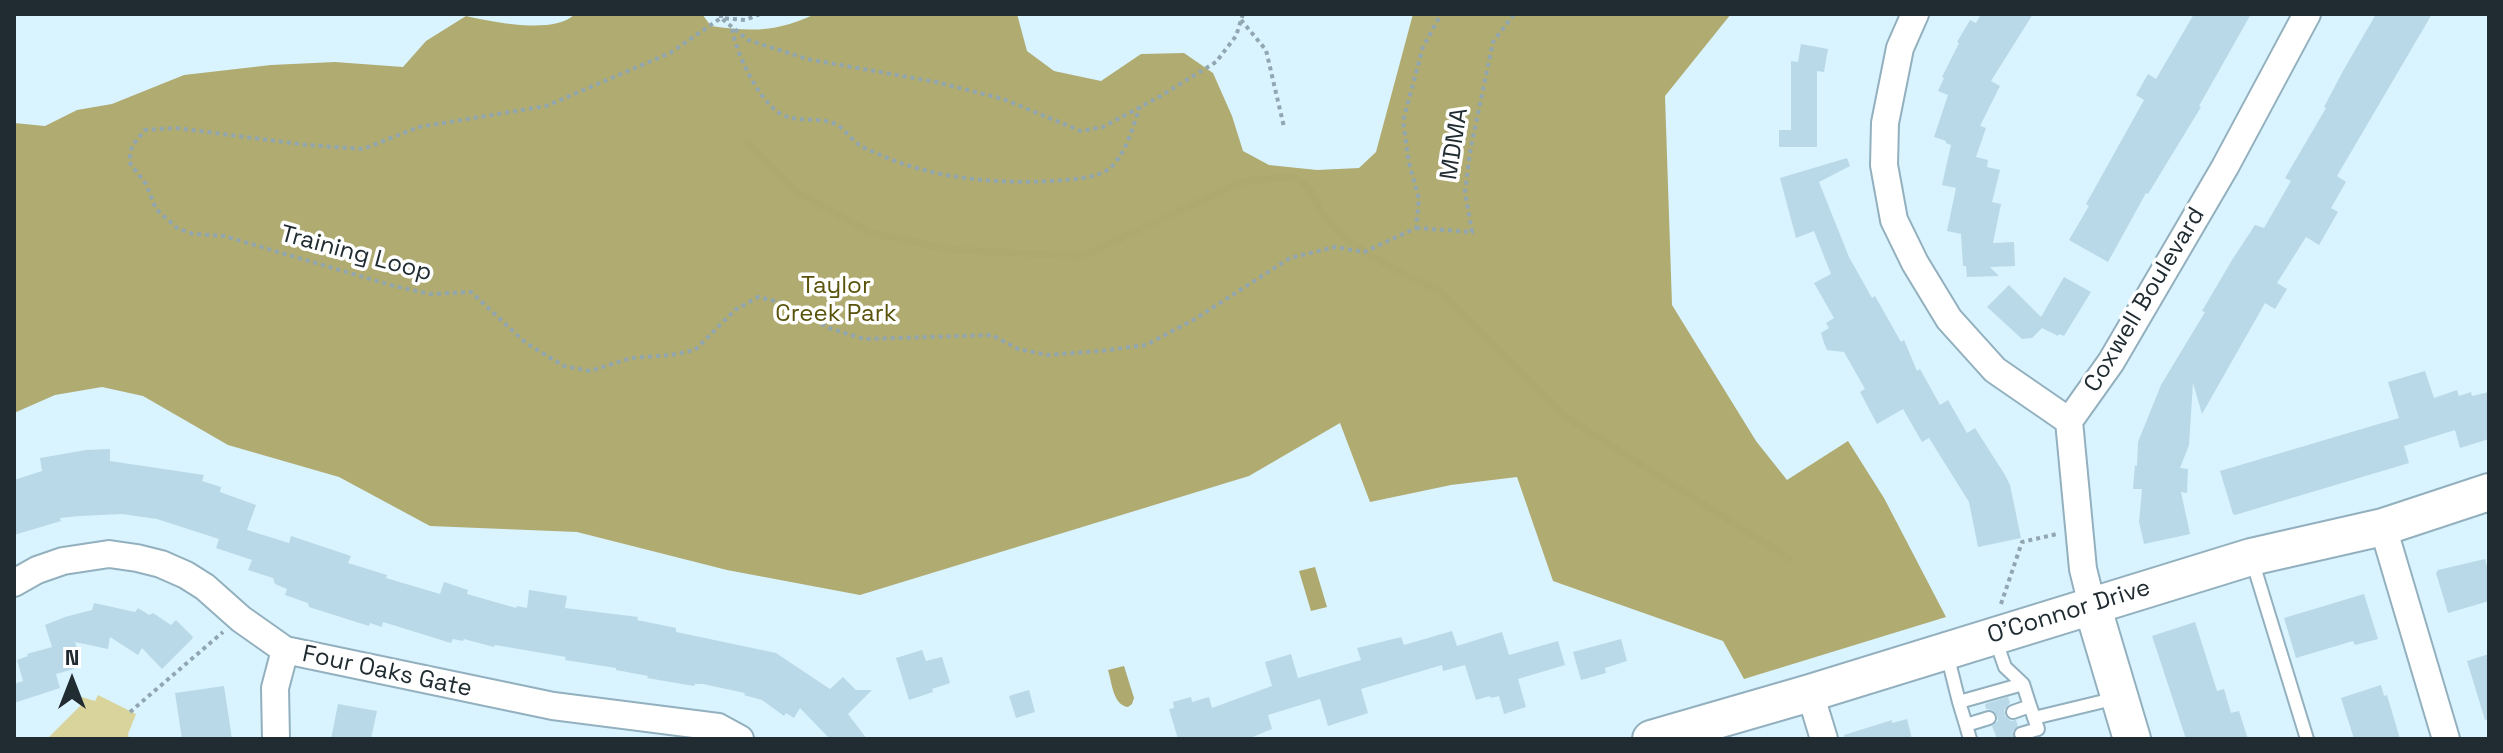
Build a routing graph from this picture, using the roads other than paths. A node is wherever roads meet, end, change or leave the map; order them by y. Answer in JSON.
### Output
{"nodes":[{"id":1,"x":1915,"y":14,"type":"edge"},
{"id":2,"x":2307,"y":14,"type":"edge"},
{"id":3,"x":2069,"y":421,"type":"junction"},
{"id":4,"x":2489,"y":492,"type":"edge"},
{"id":5,"x":2383,"y":527,"type":"junction"},
{"id":6,"x":2251,"y":557,"type":"junction"},
{"id":7,"x":14,"y":583,"type":"edge"},
{"id":8,"x":2092,"y":605,"type":"junction"},
{"id":9,"x":1997,"y":621,"type":"junction"},
{"id":10,"x":285,"y":650,"type":"junction"},
{"id":11,"x":1946,"y":650,"type":"junction"},
{"id":12,"x":2023,"y":684,"type":"junction"},
{"id":13,"x":1810,"y":693,"type":"junction"},
{"id":14,"x":2119,"y":697,"type":"junction"},
{"id":15,"x":1959,"y":702,"type":"junction"},
{"id":16,"x":2013,"y":712,"type":"dead end"},
{"id":17,"x":2032,"y":712,"type":"junction"},
{"id":18,"x":1989,"y":718,"type":"dead end"},
{"id":19,"x":1966,"y":725,"type":"junction"},
{"id":20,"x":2021,"y":734,"type":"dead end"},
{"id":21,"x":276,"y":739,"type":"edge"},
{"id":22,"x":740,"y":739,"type":"edge"},
{"id":23,"x":1651,"y":739,"type":"edge"},
{"id":24,"x":1824,"y":739,"type":"edge"},
{"id":25,"x":1970,"y":739,"type":"edge"},
{"id":26,"x":2132,"y":739,"type":"edge"},
{"id":27,"x":2307,"y":739,"type":"edge"},
{"id":28,"x":2446,"y":739,"type":"edge"}],
"edges":[{"from":1,"to":3,"type":"street"},
{"from":2,"to":3,"type":"street","name":"Coxwell Boulevard"},
{"from":3,"to":8,"type":"street"},
{"from":4,"to":5,"type":"main road","name":"O'Connor Drive"},
{"from":5,"to":6,"type":"main road","name":"O'Connor Drive"},
{"from":5,"to":28,"type":"street"},
{"from":6,"to":8,"type":"main road","name":"O'Connor Drive"},
{"from":6,"to":27,"type":"lane"},
{"from":7,"to":10,"type":"street","name":"Four Oaks Gate"},
{"from":8,"to":9,"type":"main road","name":"O'Connor Drive"},
{"from":8,"to":14,"type":"main road"},
{"from":9,"to":11,"type":"main road","name":"O'Connor Drive"},
{"from":9,"to":12,"type":"lane"},
{"from":10,"to":21,"type":"street"},
{"from":10,"to":22,"type":"street","name":"Four Oaks Gate"},
{"from":11,"to":13,"type":"main road","name":"O'Connor Drive"},
{"from":11,"to":15,"type":"lane"},
{"from":12,"to":15,"type":"lane"},
{"from":12,"to":17,"type":"lane"},
{"from":13,"to":23,"type":"main road","name":"O'Connor Drive"},
{"from":13,"to":24,"type":"street"},
{"from":14,"to":17,"type":"lane"},
{"from":14,"to":26,"type":"main road"},
{"from":15,"to":19,"type":"lane"},
{"from":16,"to":17,"type":"lane"},
{"from":17,"to":20,"type":"lane"},
{"from":18,"to":19,"type":"lane"},
{"from":19,"to":25,"type":"lane"}]}
